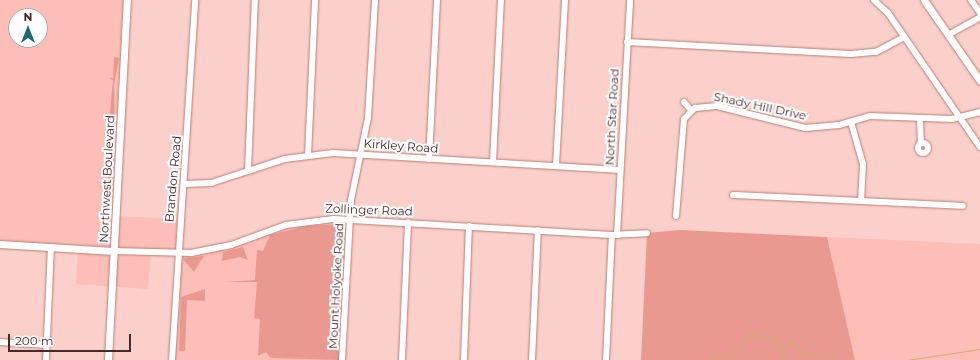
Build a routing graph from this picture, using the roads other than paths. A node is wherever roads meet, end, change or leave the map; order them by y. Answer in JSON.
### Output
{"nodes":[{"id":1,"x":127,"y":0,"type":"edge"},
{"id":2,"x":195,"y":0,"type":"edge"},
{"id":3,"x":255,"y":0,"type":"edge"},
{"id":4,"x":315,"y":0,"type":"edge"},
{"id":5,"x":375,"y":0,"type":"edge"},
{"id":6,"x":437,"y":0,"type":"edge"},
{"id":7,"x":501,"y":0,"type":"edge"},
{"id":8,"x":565,"y":0,"type":"edge"},
{"id":9,"x":630,"y":0,"type":"edge"},
{"id":10,"x":874,"y":0,"type":"edge"},
{"id":11,"x":924,"y":0,"type":"edge"},
{"id":12,"x":971,"y":0,"type":"edge"},
{"id":13,"x":980,"y":13,"type":"edge"},
{"id":14,"x":980,"y":17,"type":"edge"},
{"id":15,"x":948,"y":35,"type":"junction"},
{"id":16,"x":904,"y":37,"type":"junction"},
{"id":17,"x":627,"y":42,"type":"junction"},
{"id":18,"x":980,"y":81,"type":"edge"},
{"id":19,"x":684,"y":102,"type":"dead end"},
{"id":20,"x":690,"y":110,"type":"junction"},
{"id":21,"x":980,"y":112,"type":"edge"},
{"id":22,"x":920,"y":118,"type":"junction"},
{"id":23,"x":960,"y":118,"type":"junction"},
{"id":24,"x":851,"y":122,"type":"junction"},
{"id":25,"x":921,"y":143,"type":"dead end"},
{"id":26,"x":980,"y":147,"type":"edge"},
{"id":27,"x":361,"y":154,"type":"junction"},
{"id":28,"x":308,"y":156,"type":"junction"},
{"id":29,"x":429,"y":158,"type":"junction"},
{"id":30,"x":493,"y":162,"type":"junction"},
{"id":31,"x":556,"y":166,"type":"junction"},
{"id":32,"x":620,"y":170,"type":"junction"},
{"id":33,"x":248,"y":171,"type":"junction"},
{"id":34,"x":185,"y":184,"type":"junction"},
{"id":35,"x":733,"y":195,"type":"dead end"},
{"id":36,"x":862,"y":200,"type":"junction"},
{"id":37,"x":963,"y":206,"type":"dead end"},
{"id":38,"x":676,"y":216,"type":"dead end"},
{"id":39,"x":350,"y":218,"type":"junction"},
{"id":40,"x":408,"y":222,"type":"junction"},
{"id":41,"x":469,"y":226,"type":"junction"},
{"id":42,"x":538,"y":230,"type":"junction"},
{"id":43,"x":647,"y":232,"type":"dead end"},
{"id":44,"x":614,"y":235,"type":"junction"},
{"id":45,"x":0,"y":244,"type":"edge"},
{"id":46,"x":51,"y":247,"type":"junction"},
{"id":47,"x":114,"y":251,"type":"junction"},
{"id":48,"x":178,"y":254,"type":"junction"},
{"id":49,"x":0,"y":342,"type":"edge"},
{"id":50,"x":47,"y":345,"type":"junction"},
{"id":51,"x":46,"y":360,"type":"edge"},
{"id":52,"x":108,"y":360,"type":"edge"},
{"id":53,"x":172,"y":360,"type":"edge"},
{"id":54,"x":342,"y":360,"type":"edge"},
{"id":55,"x":402,"y":360,"type":"edge"},
{"id":56,"x":464,"y":360,"type":"edge"},
{"id":57,"x":532,"y":360,"type":"edge"},
{"id":58,"x":606,"y":360,"type":"edge"}],
"edges":[{"from":1,"to":47,"type":"main road","name":"Northwest Boulevard"},
{"from":2,"to":34,"type":"street","name":"Brandon Road"},
{"from":3,"to":33,"type":"street"},
{"from":4,"to":28,"type":"street"},
{"from":5,"to":27,"type":"street","name":"Mount Holyoke Road"},
{"from":6,"to":29,"type":"street"},
{"from":7,"to":30,"type":"street"},
{"from":8,"to":31,"type":"street"},
{"from":9,"to":17,"type":"street","name":"North Star Road"},
{"from":10,"to":16,"type":"street"},
{"from":11,"to":15,"type":"main road"},
{"from":12,"to":13,"type":"street"},
{"from":14,"to":15,"type":"street"},
{"from":15,"to":18,"type":"main road"},
{"from":16,"to":17,"type":"street"},
{"from":16,"to":23,"type":"street"},
{"from":17,"to":32,"type":"street","name":"North Star Road"},
{"from":19,"to":20,"type":"street"},
{"from":20,"to":24,"type":"street","name":"Shady Hill Drive"},
{"from":20,"to":38,"type":"street"},
{"from":21,"to":23,"type":"street","name":"Shady Hill Drive"},
{"from":22,"to":23,"type":"street","name":"Shady Hill Drive"},
{"from":22,"to":24,"type":"street","name":"Shady Hill Drive"},
{"from":22,"to":25,"type":"street"},
{"from":23,"to":26,"type":"street"},
{"from":24,"to":36,"type":"street"},
{"from":27,"to":28,"type":"street","name":"Kirkley Road"},
{"from":27,"to":29,"type":"street","name":"Kirkley Road"},
{"from":27,"to":39,"type":"street","name":"Mount Holyoke Road"},
{"from":28,"to":33,"type":"street","name":"Kirkley Road"},
{"from":29,"to":30,"type":"street","name":"Kirkley Road"},
{"from":30,"to":31,"type":"street","name":"Kirkley Road"},
{"from":31,"to":32,"type":"street","name":"Kirkley Road"},
{"from":32,"to":44,"type":"street","name":"North Star Road"},
{"from":33,"to":34,"type":"street","name":"Kirkley Road"},
{"from":34,"to":48,"type":"street","name":"Brandon Road"},
{"from":35,"to":36,"type":"street"},
{"from":36,"to":37,"type":"street"},
{"from":39,"to":40,"type":"street","name":"Zollinger Road"},
{"from":39,"to":48,"type":"street","name":"Zollinger Road"},
{"from":39,"to":54,"type":"street","name":"Mount Holyoke Road"},
{"from":40,"to":41,"type":"street","name":"Zollinger Road"},
{"from":40,"to":55,"type":"street"},
{"from":41,"to":42,"type":"street","name":"Zollinger Road"},
{"from":41,"to":56,"type":"street"},
{"from":42,"to":44,"type":"street","name":"Zollinger Road"},
{"from":42,"to":57,"type":"street"},
{"from":43,"to":44,"type":"street","name":"Zollinger Road"},
{"from":44,"to":58,"type":"street","name":"North Star Road"},
{"from":45,"to":46,"type":"main road","name":"Zollinger Road"},
{"from":46,"to":47,"type":"main road","name":"Zollinger Road"},
{"from":46,"to":50,"type":"street"},
{"from":47,"to":48,"type":"street","name":"Zollinger Road"},
{"from":47,"to":52,"type":"main road","name":"Northwest Boulevard"},
{"from":48,"to":53,"type":"street","name":"Brandon Road"},
{"from":49,"to":50,"type":"street"},
{"from":50,"to":51,"type":"street"}]}
